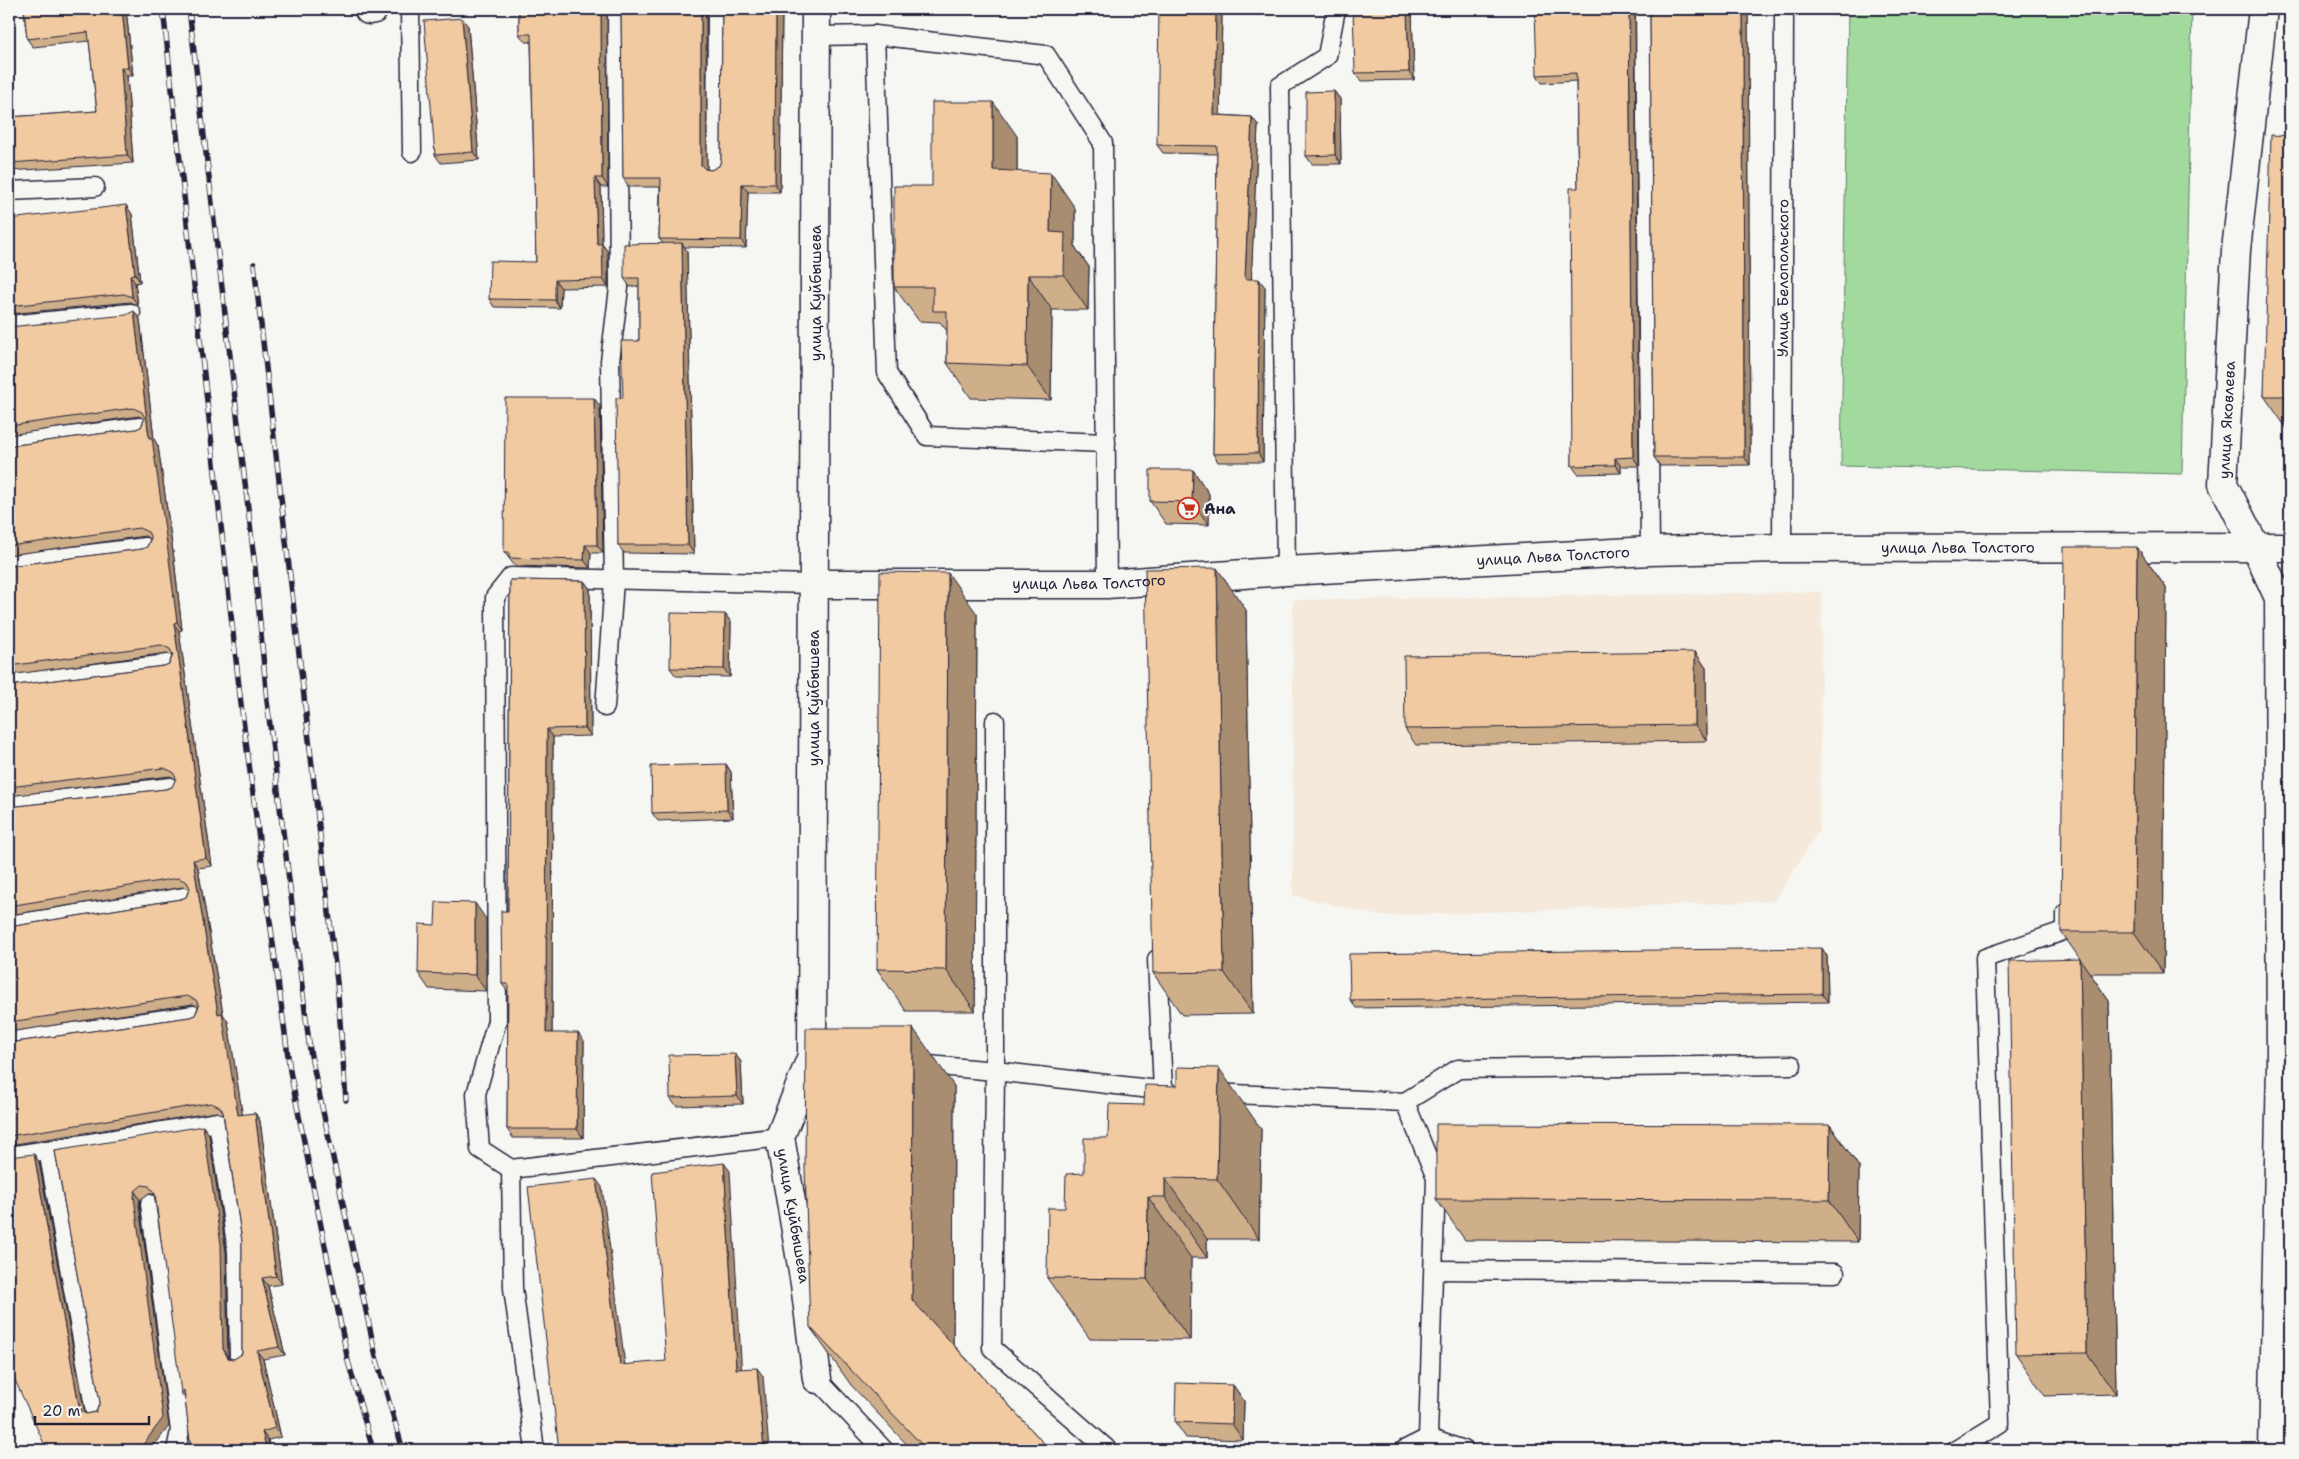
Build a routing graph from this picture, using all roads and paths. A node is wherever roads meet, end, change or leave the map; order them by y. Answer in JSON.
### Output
{"nodes":[{"id":1,"x":410,"y":9,"type":"edge"},
{"id":2,"x":617,"y":9,"type":"edge"},
{"id":3,"x":717,"y":9,"type":"edge"},
{"id":4,"x":816,"y":9,"type":"edge"},
{"id":5,"x":1336,"y":9,"type":"edge"},
{"id":6,"x":1645,"y":9,"type":"edge"},
{"id":7,"x":1784,"y":9,"type":"edge"},
{"id":8,"x":2263,"y":9,"type":"edge"},
{"id":9,"x":816,"y":36,"type":"junction"},
{"id":10,"x":875,"y":36,"type":"junction"},
{"id":11,"x":412,"y":152,"type":"dead end"},
{"id":12,"x":716,"y":168,"type":"edge"},
{"id":13,"x":95,"y":187,"type":"dead end"},
{"id":14,"x":9,"y":191,"type":"edge"},
{"id":15,"x":130,"y":313,"type":"edge"},
{"id":16,"x":9,"y":325,"type":"edge"},
{"id":17,"x":140,"y":427,"type":"edge"},
{"id":18,"x":1106,"y":443,"type":"junction"},
{"id":19,"x":9,"y":444,"type":"edge"},
{"id":20,"x":146,"y":547,"type":"edge"},
{"id":21,"x":2290,"y":547,"type":"edge"},
{"id":22,"x":1782,"y":548,"type":"junction"},
{"id":23,"x":2256,"y":548,"type":"junction"},
{"id":24,"x":1650,"y":551,"type":"junction"},
{"id":25,"x":9,"y":564,"type":"edge"},
{"id":26,"x":1286,"y":571,"type":"junction"},
{"id":27,"x":614,"y":581,"type":"junction"},
{"id":28,"x":815,"y":584,"type":"junction"},
{"id":29,"x":1107,"y":584,"type":"junction"},
{"id":30,"x":168,"y":664,"type":"edge"},
{"id":31,"x":9,"y":684,"type":"edge"},
{"id":32,"x":606,"y":707,"type":"dead end"},
{"id":33,"x":995,"y":721,"type":"dead end"},
{"id":34,"x":171,"y":787,"type":"edge"},
{"id":35,"x":9,"y":805,"type":"edge"},
{"id":36,"x":185,"y":897,"type":"edge"},
{"id":37,"x":2066,"y":900,"type":"edge"},
{"id":38,"x":9,"y":924,"type":"edge"},
{"id":39,"x":1157,"y":944,"type":"edge"},
{"id":40,"x":194,"y":1015,"type":"edge"},
{"id":41,"x":9,"y":1041,"type":"edge"},
{"id":42,"x":898,"y":1063,"type":"edge"},
{"id":43,"x":1792,"y":1065,"type":"dead end"},
{"id":44,"x":2286,"y":1065,"type":"edge"},
{"id":45,"x":995,"y":1071,"type":"junction"},
{"id":46,"x":1163,"y":1090,"type":"junction"},
{"id":47,"x":1405,"y":1102,"type":"junction"},
{"id":48,"x":780,"y":1137,"type":"junction"},
{"id":49,"x":48,"y":1150,"type":"junction"},
{"id":50,"x":9,"y":1156,"type":"edge"},
{"id":51,"x":511,"y":1169,"type":"junction"},
{"id":52,"x":150,"y":1204,"type":"dead end"},
{"id":53,"x":1435,"y":1270,"type":"junction"},
{"id":54,"x":1835,"y":1273,"type":"dead end"},
{"id":55,"x":238,"y":1357,"type":"edge"},
{"id":56,"x":817,"y":1379,"type":"joint"},
{"id":57,"x":95,"y":1412,"type":"edge"},
{"id":58,"x":1428,"y":1438,"type":"junction"},
{"id":59,"x":176,"y":1450,"type":"edge"},
{"id":60,"x":535,"y":1450,"type":"edge"},
{"id":61,"x":884,"y":1450,"type":"edge"},
{"id":62,"x":1108,"y":1450,"type":"edge"},
{"id":63,"x":1404,"y":1450,"type":"edge"},
{"id":64,"x":1464,"y":1450,"type":"edge"},
{"id":65,"x":1956,"y":1450,"type":"edge"},
{"id":66,"x":2273,"y":1450,"type":"edge"}],
"edges":[{"from":1,"to":11,"type":"lane"},
{"from":2,"to":27,"type":"lane"},
{"from":3,"to":12,"type":"lane"},
{"from":4,"to":9,"type":"street","name":"улица Куйбышева"},
{"from":5,"to":26,"type":"lane"},
{"from":6,"to":24,"type":"lane"},
{"from":7,"to":22,"type":"lane","name":"Улица Белопольского"},
{"from":8,"to":23,"type":"street","name":"улица Яковлева"},
{"from":9,"to":10,"type":"lane"},
{"from":9,"to":28,"type":"street","name":"улица Куйбышева"},
{"from":10,"to":18,"type":"lane"},
{"from":10,"to":18,"type":"lane"},
{"from":13,"to":14,"type":"lane"},
{"from":15,"to":16,"type":"lane"},
{"from":17,"to":19,"type":"lane"},
{"from":18,"to":29,"type":"lane"},
{"from":20,"to":25,"type":"lane"},
{"from":21,"to":23,"type":"street","name":"улица Льва Толстого"},
{"from":22,"to":23,"type":"street","name":"улица Льва Толстого"},
{"from":22,"to":24,"type":"street","name":"улица Льва Толстого"},
{"from":23,"to":44,"type":"street","name":"улица Яковлева"},
{"from":24,"to":26,"type":"street","name":"улица Льва Толстого"},
{"from":26,"to":29,"type":"street","name":"улица Льва Толстого"},
{"from":27,"to":28,"type":"lane"},
{"from":27,"to":32,"type":"lane"},
{"from":27,"to":51,"type":"lane"},
{"from":28,"to":29,"type":"street","name":"улица Льва Толстого"},
{"from":28,"to":48,"type":"street","name":"улица Куйбышева"},
{"from":30,"to":31,"type":"lane"},
{"from":33,"to":45,"type":"lane"},
{"from":34,"to":35,"type":"lane"},
{"from":36,"to":38,"type":"lane"},
{"from":37,"to":65,"type":"lane"},
{"from":39,"to":46,"type":"lane"},
{"from":40,"to":41,"type":"lane"},
{"from":42,"to":45,"type":"lane"},
{"from":43,"to":47,"type":"lane"},
{"from":44,"to":66,"type":"street","name":"улица Яковлева"},
{"from":45,"to":46,"type":"lane"},
{"from":45,"to":62,"type":"lane"},
{"from":46,"to":47,"type":"lane"},
{"from":47,"to":53,"type":"lane"},
{"from":48,"to":51,"type":"lane"},
{"from":48,"to":56,"type":"street","name":"улица Куйбышева"},
{"from":49,"to":50,"type":"lane"},
{"from":49,"to":55,"type":"lane"},
{"from":49,"to":57,"type":"lane"},
{"from":51,"to":60,"type":"lane"},
{"from":52,"to":59,"type":"lane"},
{"from":53,"to":54,"type":"lane"},
{"from":53,"to":58,"type":"lane"},
{"from":56,"to":61,"type":"lane"},
{"from":58,"to":63,"type":"lane"},
{"from":58,"to":64,"type":"lane"}]}
